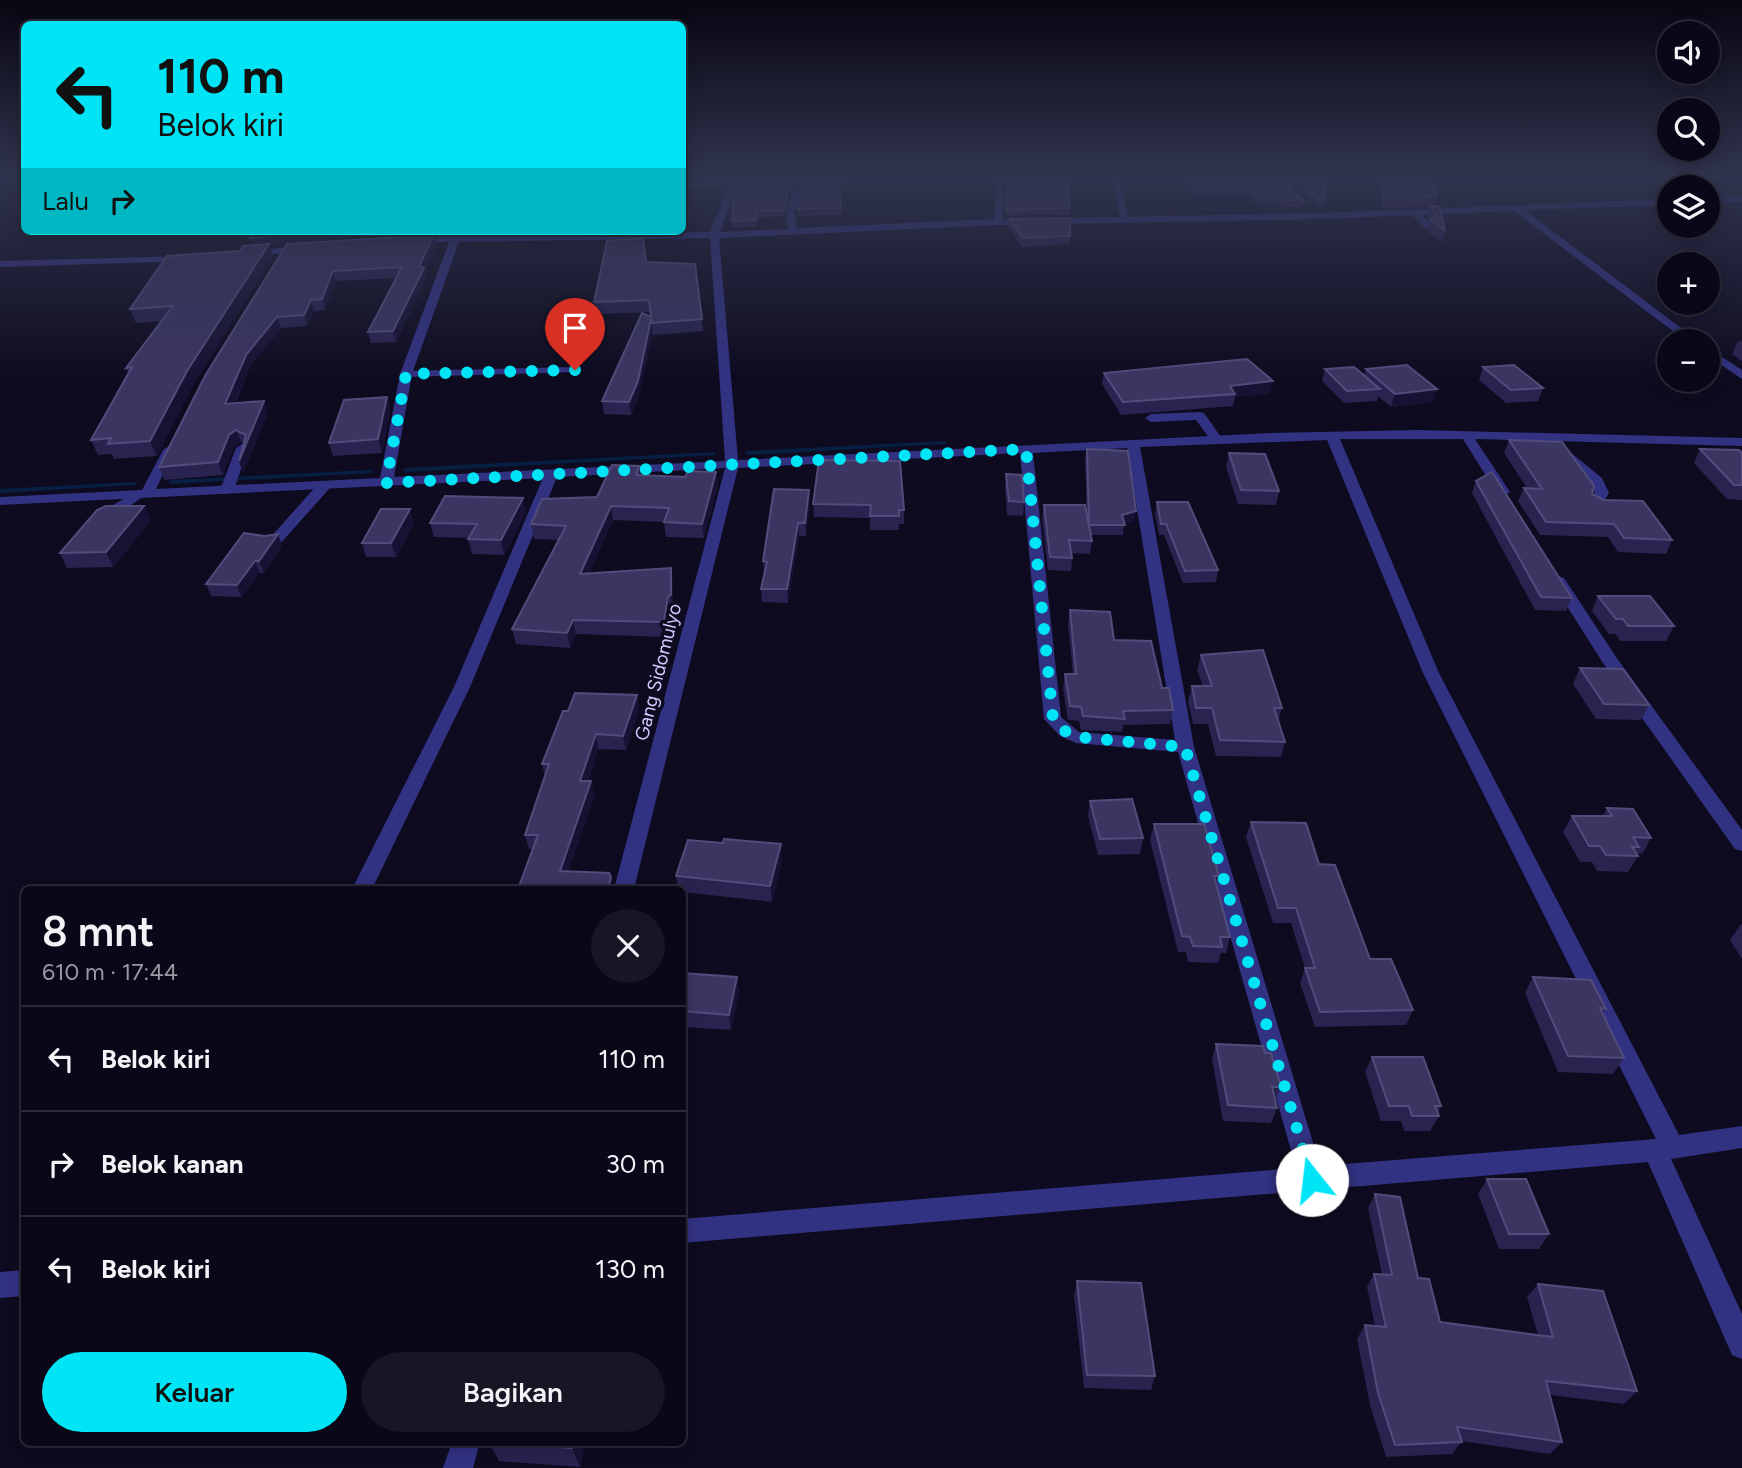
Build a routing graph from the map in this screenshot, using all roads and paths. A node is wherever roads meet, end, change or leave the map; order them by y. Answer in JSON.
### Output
{"nodes":[{"id":1,"x":455,"y":244,"type":"edge"},
{"id":2,"x":715,"y":244,"type":"edge"},
{"id":3,"x":1563,"y":244,"type":"edge"},
{"id":4,"x":312,"y":247,"type":"edge"},
{"id":5,"x":285,"y":250,"type":"junction"},
{"id":6,"x":232,"y":254,"type":"edge"},
{"id":7,"x":193,"y":258,"type":"edge"},
{"id":8,"x":278,"y":261,"type":"edge"},
{"id":9,"x":0,"y":264,"type":"edge"},
{"id":10,"x":1677,"y":329,"type":"edge"},
{"id":11,"x":1720,"y":360,"type":"edge"},
{"id":12,"x":575,"y":370,"type":"dead end"},
{"id":13,"x":406,"y":374,"type":"junction"},
{"id":14,"x":1742,"y":375,"type":"edge"},
{"id":15,"x":1151,"y":418,"type":"dead end"},
{"id":16,"x":177,"y":433,"type":"edge"},
{"id":17,"x":1332,"y":436,"type":"junction"},
{"id":18,"x":1467,"y":436,"type":"junction"},
{"id":19,"x":1549,"y":438,"type":"junction"},
{"id":20,"x":1217,"y":440,"type":"junction"},
{"id":21,"x":1742,"y":442,"type":"edge"},
{"id":22,"x":1133,"y":444,"type":"junction"},
{"id":23,"x":242,"y":448,"type":"edge"},
{"id":24,"x":1026,"y":449,"type":"junction"},
{"id":25,"x":732,"y":465,"type":"junction"},
{"id":26,"x":551,"y":475,"type":"junction"},
{"id":27,"x":230,"y":481,"type":"junction"},
{"id":28,"x":386,"y":483,"type":"junction"},
{"id":29,"x":324,"y":486,"type":"junction"},
{"id":30,"x":143,"y":494,"type":"junction"},
{"id":31,"x":0,"y":501,"type":"edge"},
{"id":32,"x":1595,"y":505,"type":"edge"},
{"id":33,"x":1512,"y":507,"type":"edge"},
{"id":34,"x":100,"y":519,"type":"edge"},
{"id":35,"x":274,"y":542,"type":"edge"},
{"id":36,"x":1549,"y":565,"type":"edge"},
{"id":37,"x":1185,"y":747,"type":"junction"},
{"id":38,"x":1742,"y":844,"type":"edge"},
{"id":39,"x":363,"y":886,"type":"edge"},
{"id":40,"x":625,"y":886,"type":"edge"},
{"id":41,"x":1742,"y":1137,"type":"edge"},
{"id":42,"x":1664,"y":1149,"type":"junction"},
{"id":43,"x":1312,"y":1180,"type":"junction"},
{"id":44,"x":686,"y":1231,"type":"edge"},
{"id":45,"x":21,"y":1283,"type":"edge"},
{"id":46,"x":0,"y":1285,"type":"edge"},
{"id":47,"x":1742,"y":1345,"type":"edge"},
{"id":48,"x":465,"y":1446,"type":"edge"},
{"id":49,"x":458,"y":1468,"type":"edge"}],
"edges":[{"from":1,"to":13,"type":"street"},
{"from":2,"to":25,"type":"street","name":"Gang Sidomulyo"},
{"from":3,"to":10,"type":"street"},
{"from":4,"to":5,"type":"street"},
{"from":5,"to":6,"type":"street"},
{"from":5,"to":8,"type":"street"},
{"from":7,"to":9,"type":"street"},
{"from":11,"to":14,"type":"street"},
{"from":12,"to":13,"type":"street"},
{"from":13,"to":28,"type":"street"},
{"from":15,"to":20,"type":"street"},
{"from":16,"to":30,"type":"street"},
{"from":17,"to":18,"type":"street"},
{"from":17,"to":20,"type":"street"},
{"from":17,"to":42,"type":"street"},
{"from":18,"to":19,"type":"street"},
{"from":18,"to":33,"type":"street"},
{"from":19,"to":21,"type":"street"},
{"from":19,"to":32,"type":"street"},
{"from":20,"to":22,"type":"street"},
{"from":22,"to":24,"type":"street"},
{"from":22,"to":37,"type":"street"},
{"from":23,"to":27,"type":"street"},
{"from":24,"to":25,"type":"street"},
{"from":24,"to":37,"type":"street"},
{"from":25,"to":26,"type":"street"},
{"from":25,"to":40,"type":"street","name":"Gang Sidomulyo"},
{"from":26,"to":28,"type":"street"},
{"from":26,"to":39,"type":"street"},
{"from":27,"to":29,"type":"street"},
{"from":27,"to":30,"type":"street"},
{"from":28,"to":29,"type":"street"},
{"from":29,"to":35,"type":"street"},
{"from":30,"to":31,"type":"street"},
{"from":30,"to":34,"type":"street"},
{"from":36,"to":38,"type":"street"},
{"from":37,"to":43,"type":"street"},
{"from":41,"to":42,"type":"street"},
{"from":42,"to":43,"type":"street"},
{"from":42,"to":47,"type":"street"},
{"from":43,"to":44,"type":"street"},
{"from":45,"to":46,"type":"street"},
{"from":48,"to":49,"type":"street"}]}
